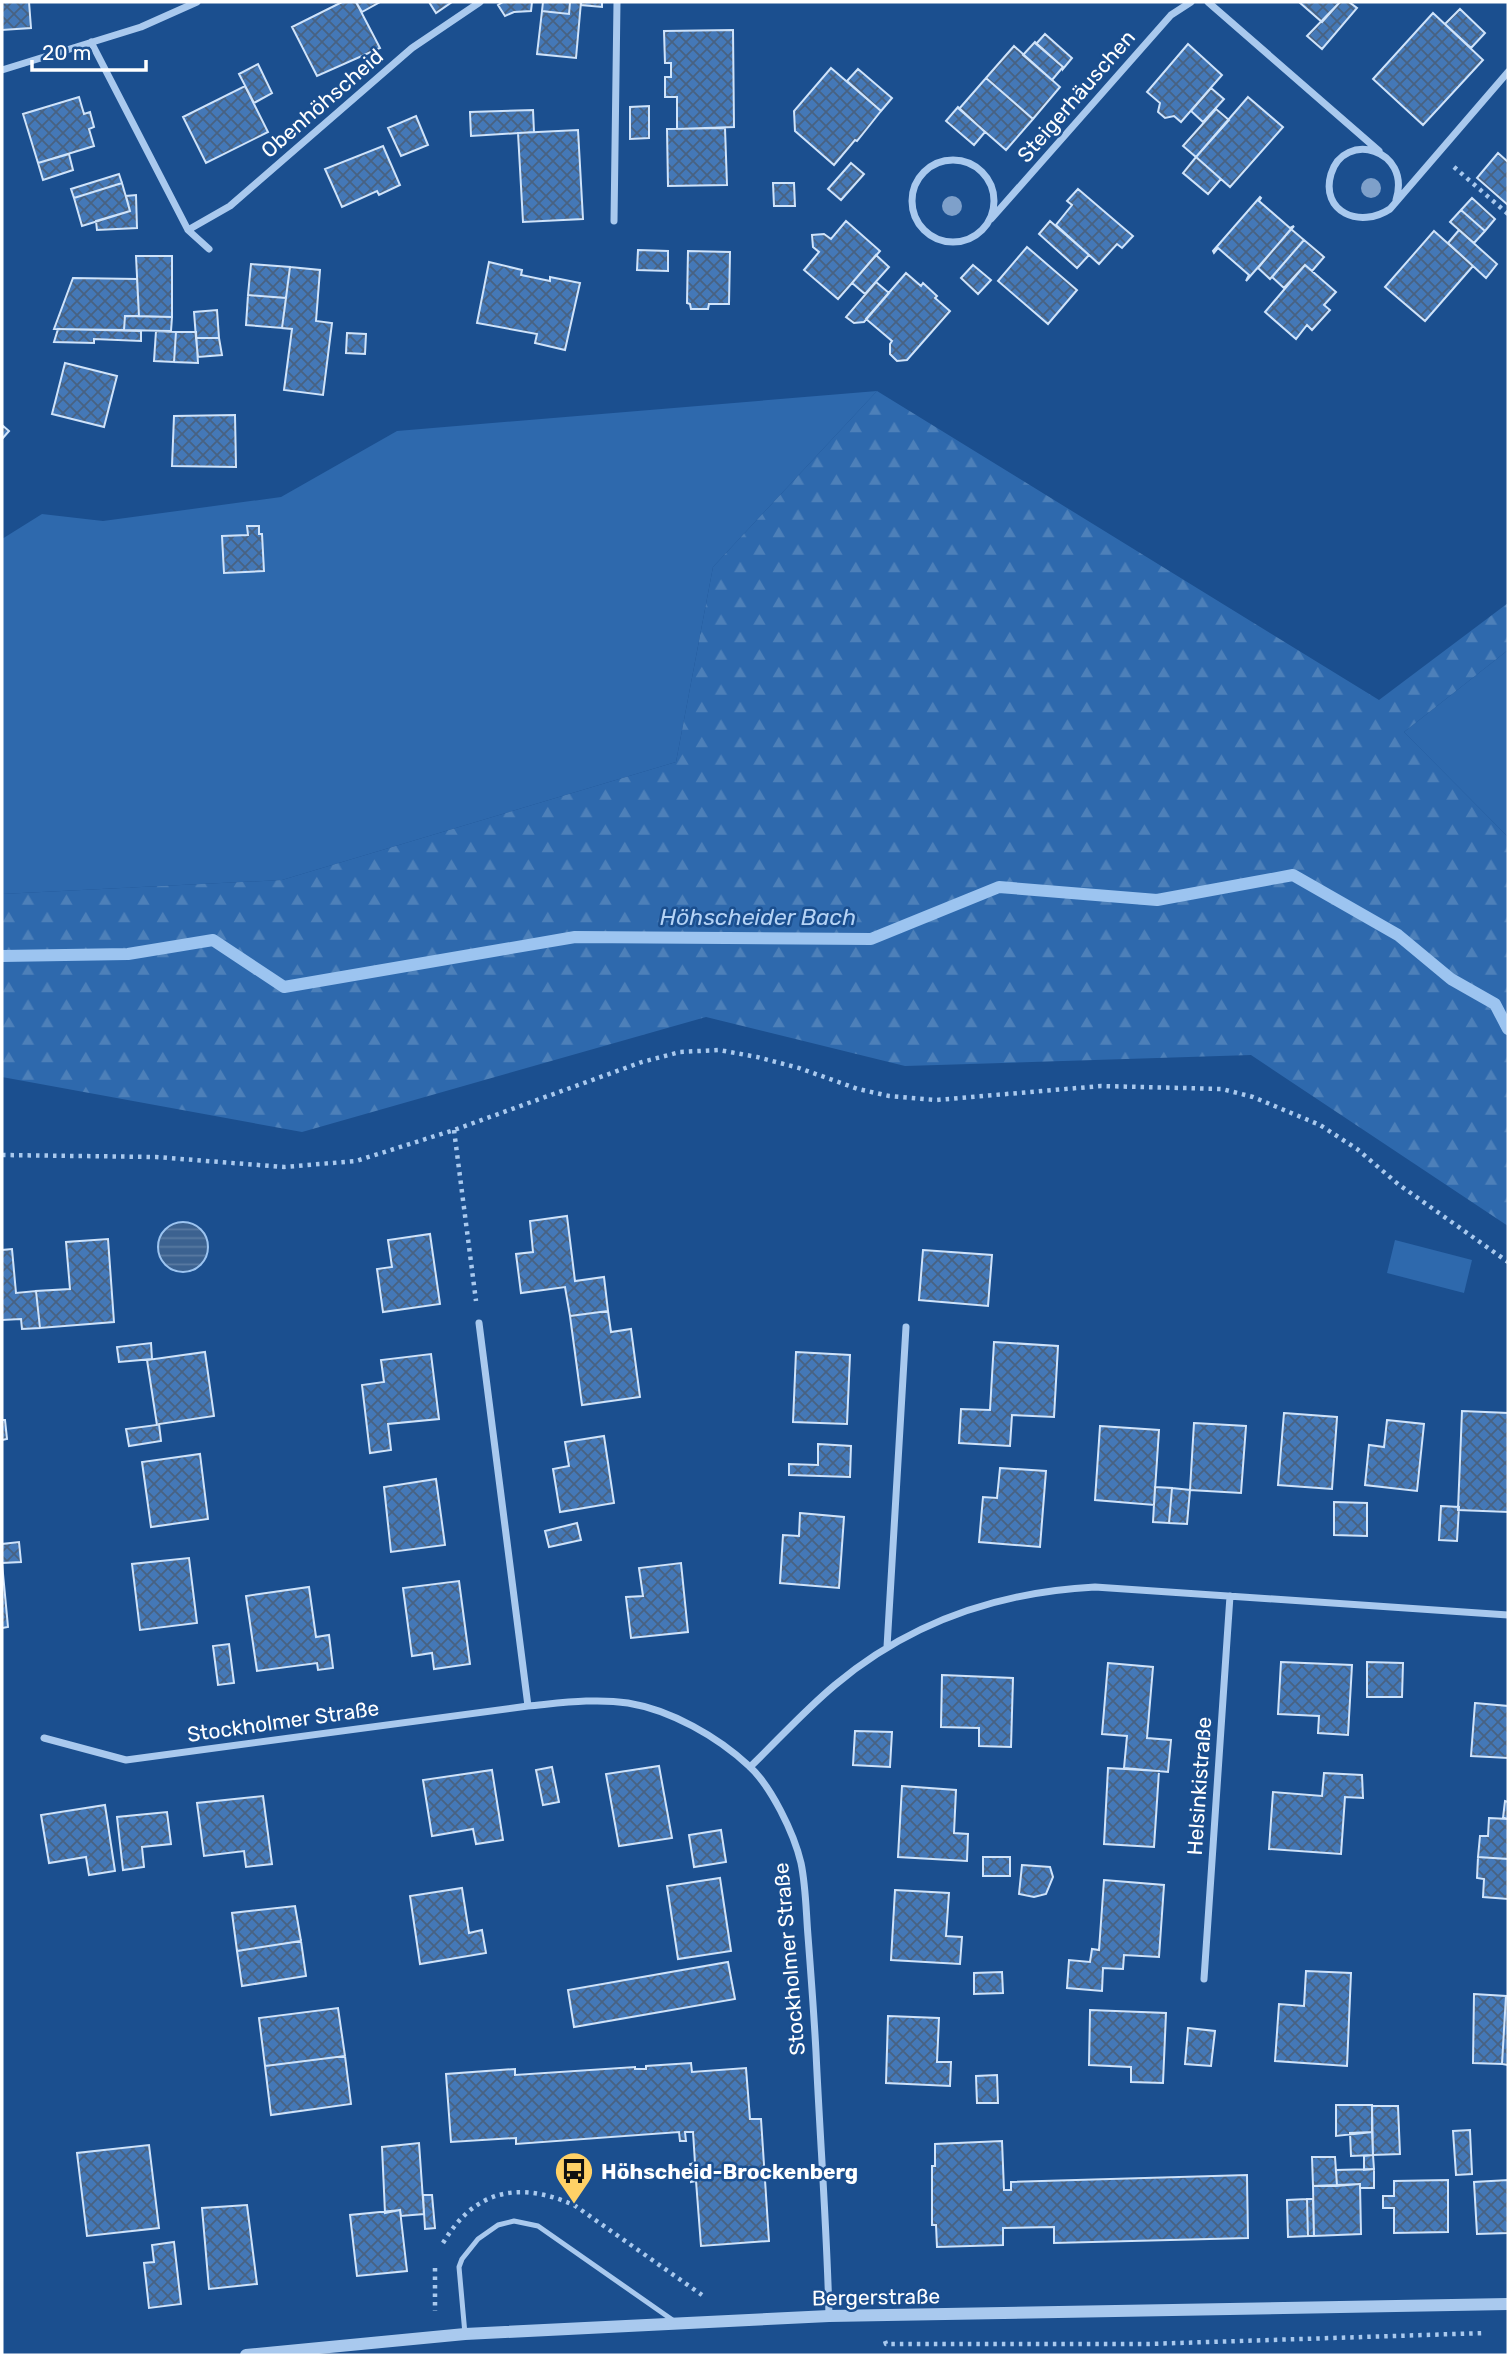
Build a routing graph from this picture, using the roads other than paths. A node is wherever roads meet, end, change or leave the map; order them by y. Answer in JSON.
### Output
{"nodes":[{"id":1,"x":197,"y":2,"type":"edge"},
{"id":2,"x":480,"y":2,"type":"edge"},
{"id":3,"x":617,"y":2,"type":"edge"},
{"id":4,"x":1191,"y":2,"type":"edge"},
{"id":5,"x":1208,"y":2,"type":"edge"},
{"id":6,"x":91,"y":42,"type":"junction"},
{"id":7,"x":2,"y":70,"type":"edge"},
{"id":8,"x":1508,"y":72,"type":"edge"},
{"id":9,"x":1381,"y":153,"type":"junction"},
{"id":10,"x":1396,"y":200,"type":"junction"},
{"id":11,"x":991,"y":219,"type":"junction"},
{"id":12,"x":614,"y":221,"type":"dead end"},
{"id":13,"x":188,"y":230,"type":"junction"},
{"id":14,"x":209,"y":248,"type":"dead end"},
{"id":15,"x":479,"y":1323,"type":"road end"},
{"id":16,"x":906,"y":1327,"type":"dead end"},
{"id":17,"x":1230,"y":1596,"type":"junction"},
{"id":18,"x":1508,"y":1615,"type":"edge"},
{"id":19,"x":887,"y":1647,"type":"junction"},
{"id":20,"x":528,"y":1706,"type":"junction"},
{"id":21,"x":44,"y":1738,"type":"dead end"},
{"id":22,"x":750,"y":1767,"type":"junction"},
{"id":23,"x":1204,"y":1979,"type":"dead end"},
{"id":24,"x":1508,"y":2304,"type":"edge"},
{"id":25,"x":829,"y":2316,"type":"junction"},
{"id":26,"x":676,"y":2323,"type":"junction"},
{"id":27,"x":466,"y":2334,"type":"junction"},
{"id":28,"x":246,"y":2355,"type":"edge"}],
"edges":[{"from":1,"to":6,"type":"street"},
{"from":2,"to":13,"type":"street","name":"Obenhöhscheid"},
{"from":3,"to":12,"type":"street"},
{"from":4,"to":11,"type":"street","name":"Steigerhäuschen"},
{"from":5,"to":9,"type":"street"},
{"from":6,"to":7,"type":"street"},
{"from":6,"to":13,"type":"street"},
{"from":8,"to":10,"type":"street"},
{"from":9,"to":10,"type":"street"},
{"from":9,"to":10,"type":"street"},
{"from":11,"to":11,"type":"street","name":"Steigerhäuschen"},
{"from":13,"to":14,"type":"street"},
{"from":15,"to":20,"type":"street"},
{"from":16,"to":19,"type":"street"},
{"from":17,"to":18,"type":"street"},
{"from":17,"to":19,"type":"street"},
{"from":17,"to":23,"type":"street","name":"Helsinkistraße"},
{"from":19,"to":22,"type":"street"},
{"from":20,"to":21,"type":"street","name":"Stockholmer Straße"},
{"from":20,"to":22,"type":"street","name":"Stockholmer Straße"},
{"from":22,"to":25,"type":"street","name":"Stockholmer Straße"},
{"from":24,"to":25,"type":"street","name":"Bergerstraße"},
{"from":25,"to":26,"type":"street","name":"Bergerstraße"},
{"from":26,"to":27,"type":"street","name":"Bergerstraße"},
{"from":26,"to":27,"type":"lane"},
{"from":27,"to":28,"type":"street","name":"Bergerstraße"}]}
